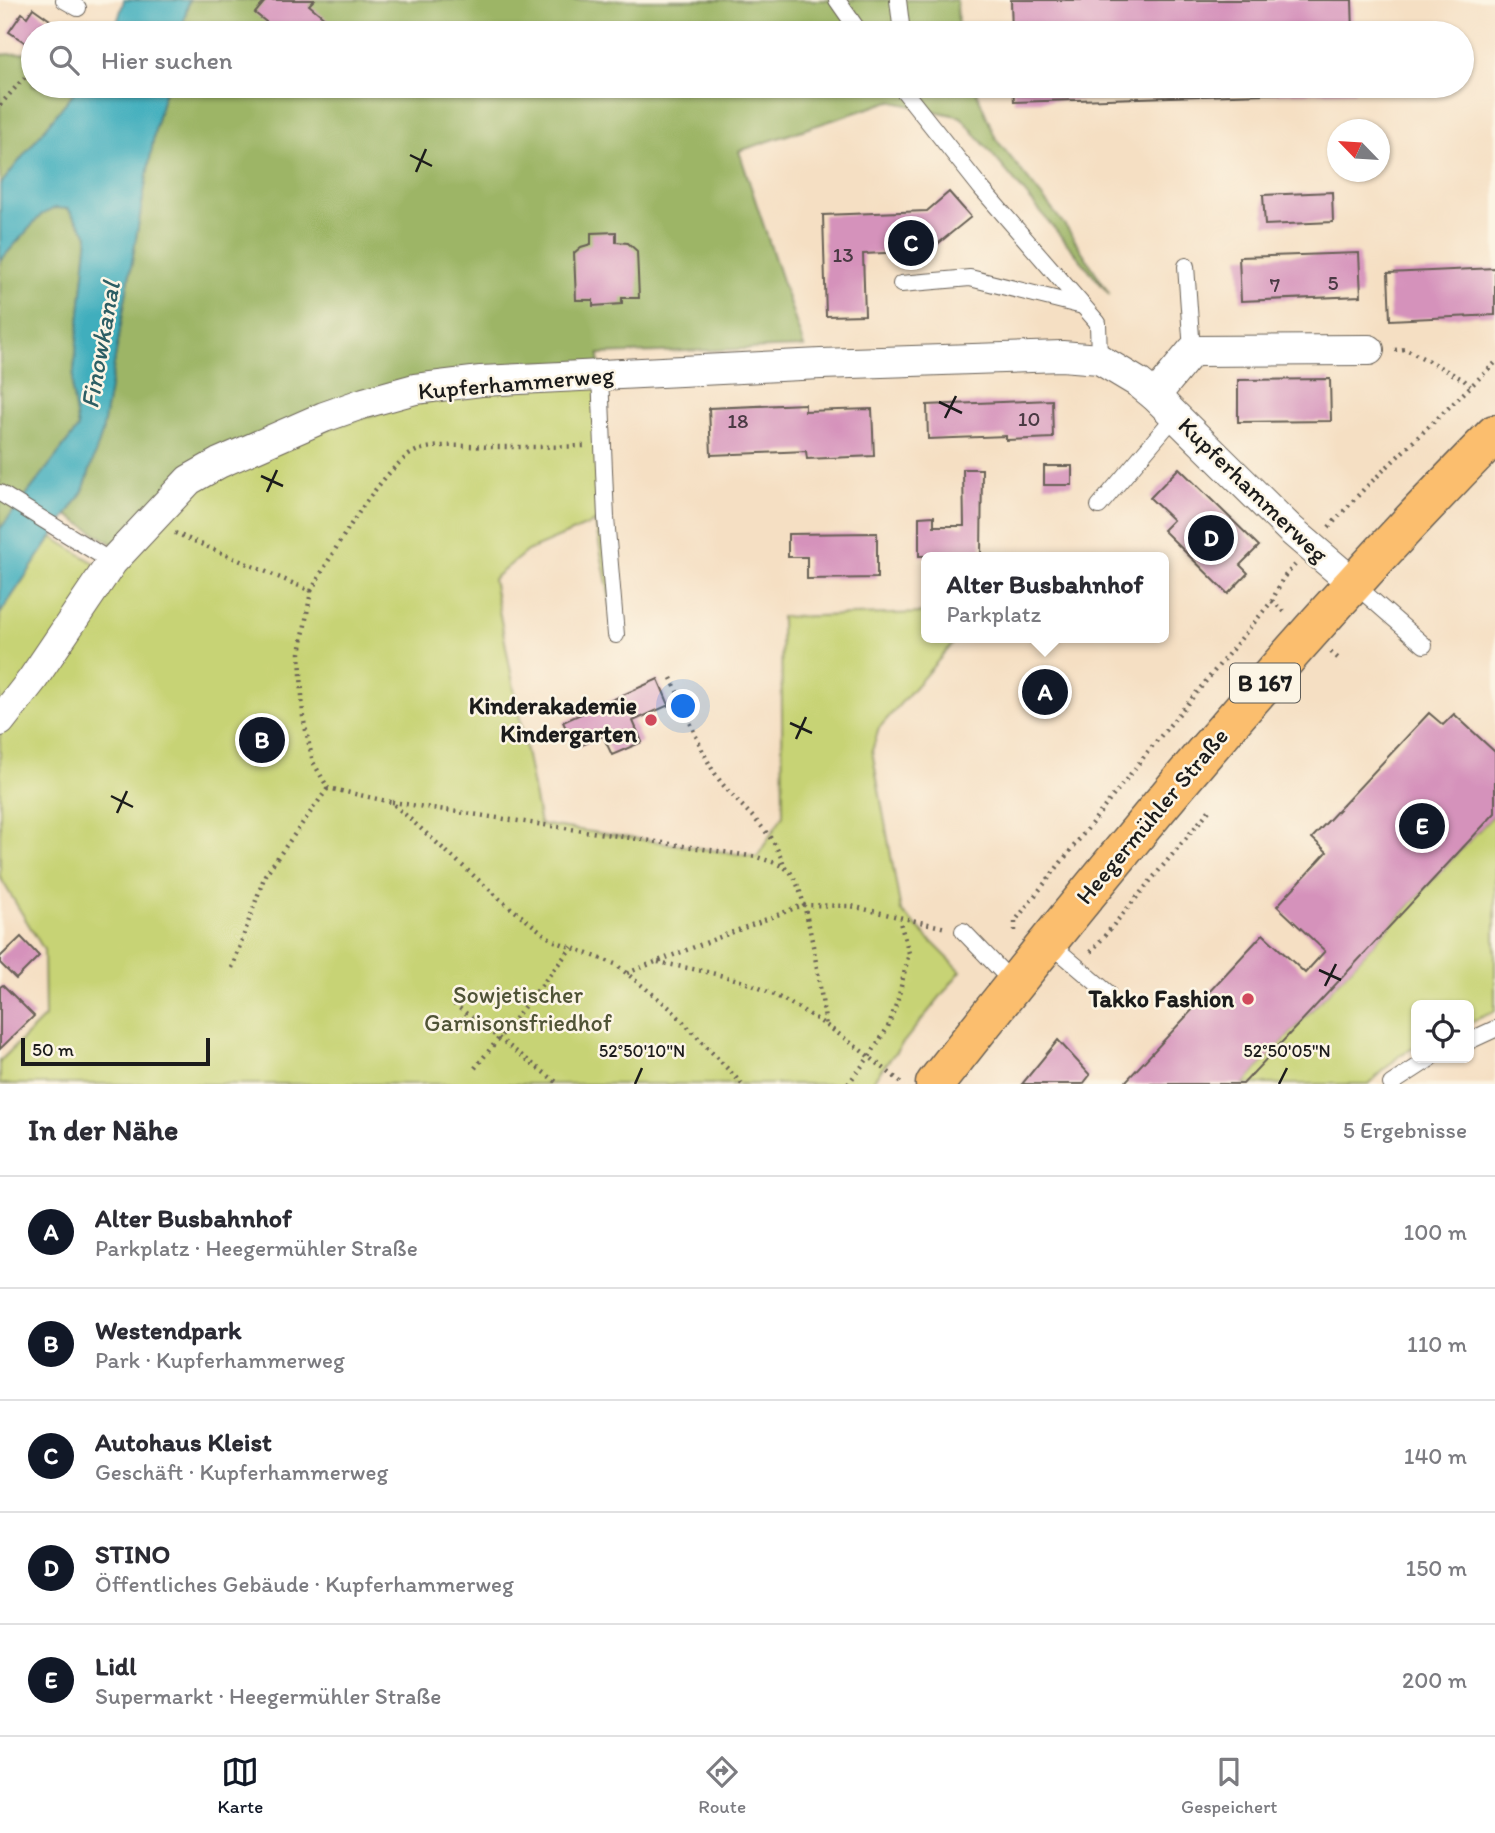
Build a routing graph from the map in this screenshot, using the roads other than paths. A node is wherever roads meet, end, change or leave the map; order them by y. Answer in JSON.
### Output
{"nodes":[{"id":1,"x":837,"y":0,"type":"edge"},
{"id":2,"x":898,"y":0,"type":"edge"},
{"id":3,"x":852,"y":21,"type":"edge"},
{"id":4,"x":901,"y":21,"type":"edge"},
{"id":5,"x":915,"y":98,"type":"edge"},
{"id":6,"x":1186,"y":266,"type":"dead end"},
{"id":7,"x":901,"y":284,"type":"dead end"},
{"id":8,"x":1083,"y":306,"type":"junction"},
{"id":9,"x":1369,"y":350,"type":"dead end"},
{"id":10,"x":1192,"y":351,"type":"junction"},
{"id":11,"x":1099,"y":359,"type":"junction"},
{"id":12,"x":600,"y":375,"type":"junction"},
{"id":13,"x":1165,"y":406,"type":"junction"},
{"id":14,"x":1495,"y":434,"type":"edge"},
{"id":15,"x":5,"y":495,"type":"edge"},
{"id":16,"x":1099,"y":506,"type":"dead end"},
{"id":17,"x":112,"y":562,"type":"junction"},
{"id":18,"x":1353,"y":583,"type":"junction"},
{"id":19,"x":616,"y":635,"type":"dead end"},
{"id":20,"x":1424,"y":645,"type":"dead end"},
{"id":21,"x":0,"y":721,"type":"edge"},
{"id":22,"x":963,"y":931,"type":"road end"},
{"id":23,"x":1031,"y":937,"type":"junction"},
{"id":24,"x":1014,"y":984,"type":"junction"},
{"id":25,"x":1107,"y":992,"type":"dead end"},
{"id":26,"x":1495,"y":1029,"type":"edge"},
{"id":27,"x":1474,"y":1039,"type":"edge"},
{"id":28,"x":1423,"y":1063,"type":"edge"},
{"id":29,"x":935,"y":1084,"type":"edge"},
{"id":30,"x":1391,"y":1084,"type":"edge"}],
"edges":[{"from":1,"to":3,"type":"lane"},
{"from":2,"to":4,"type":"lane"},
{"from":5,"to":8,"type":"lane"},
{"from":6,"to":10,"type":"lane"},
{"from":7,"to":8,"type":"lane"},
{"from":8,"to":11,"type":"lane"},
{"from":9,"to":10,"type":"street"},
{"from":10,"to":13,"type":"street"},
{"from":11,"to":12,"type":"street","name":"Kupferhammerweg"},
{"from":11,"to":13,"type":"street","name":"Kupferhammerweg"},
{"from":12,"to":17,"type":"street","name":"Kupferhammerweg"},
{"from":12,"to":19,"type":"lane"},
{"from":13,"to":16,"type":"lane"},
{"from":13,"to":18,"type":"street","name":"Kupferhammerweg"},
{"from":14,"to":18,"type":"main road","name":"Heegermühler Straße","number":"B 167"},
{"from":15,"to":17,"type":"lane"},
{"from":17,"to":21,"type":"street","name":"Kupferhammerweg"},
{"from":18,"to":20,"type":"lane"},
{"from":18,"to":23,"type":"main road","name":"Heegermühler Straße","number":"B 167"},
{"from":22,"to":24,"type":"lane"},
{"from":23,"to":24,"type":"main road","name":"Heegermühler Straße","number":"B 167"},
{"from":23,"to":25,"type":"lane"},
{"from":24,"to":29,"type":"main road","name":"Heegermühler Straße","number":"B 167"},
{"from":26,"to":27,"type":"lane"},
{"from":28,"to":30,"type":"lane"}]}
